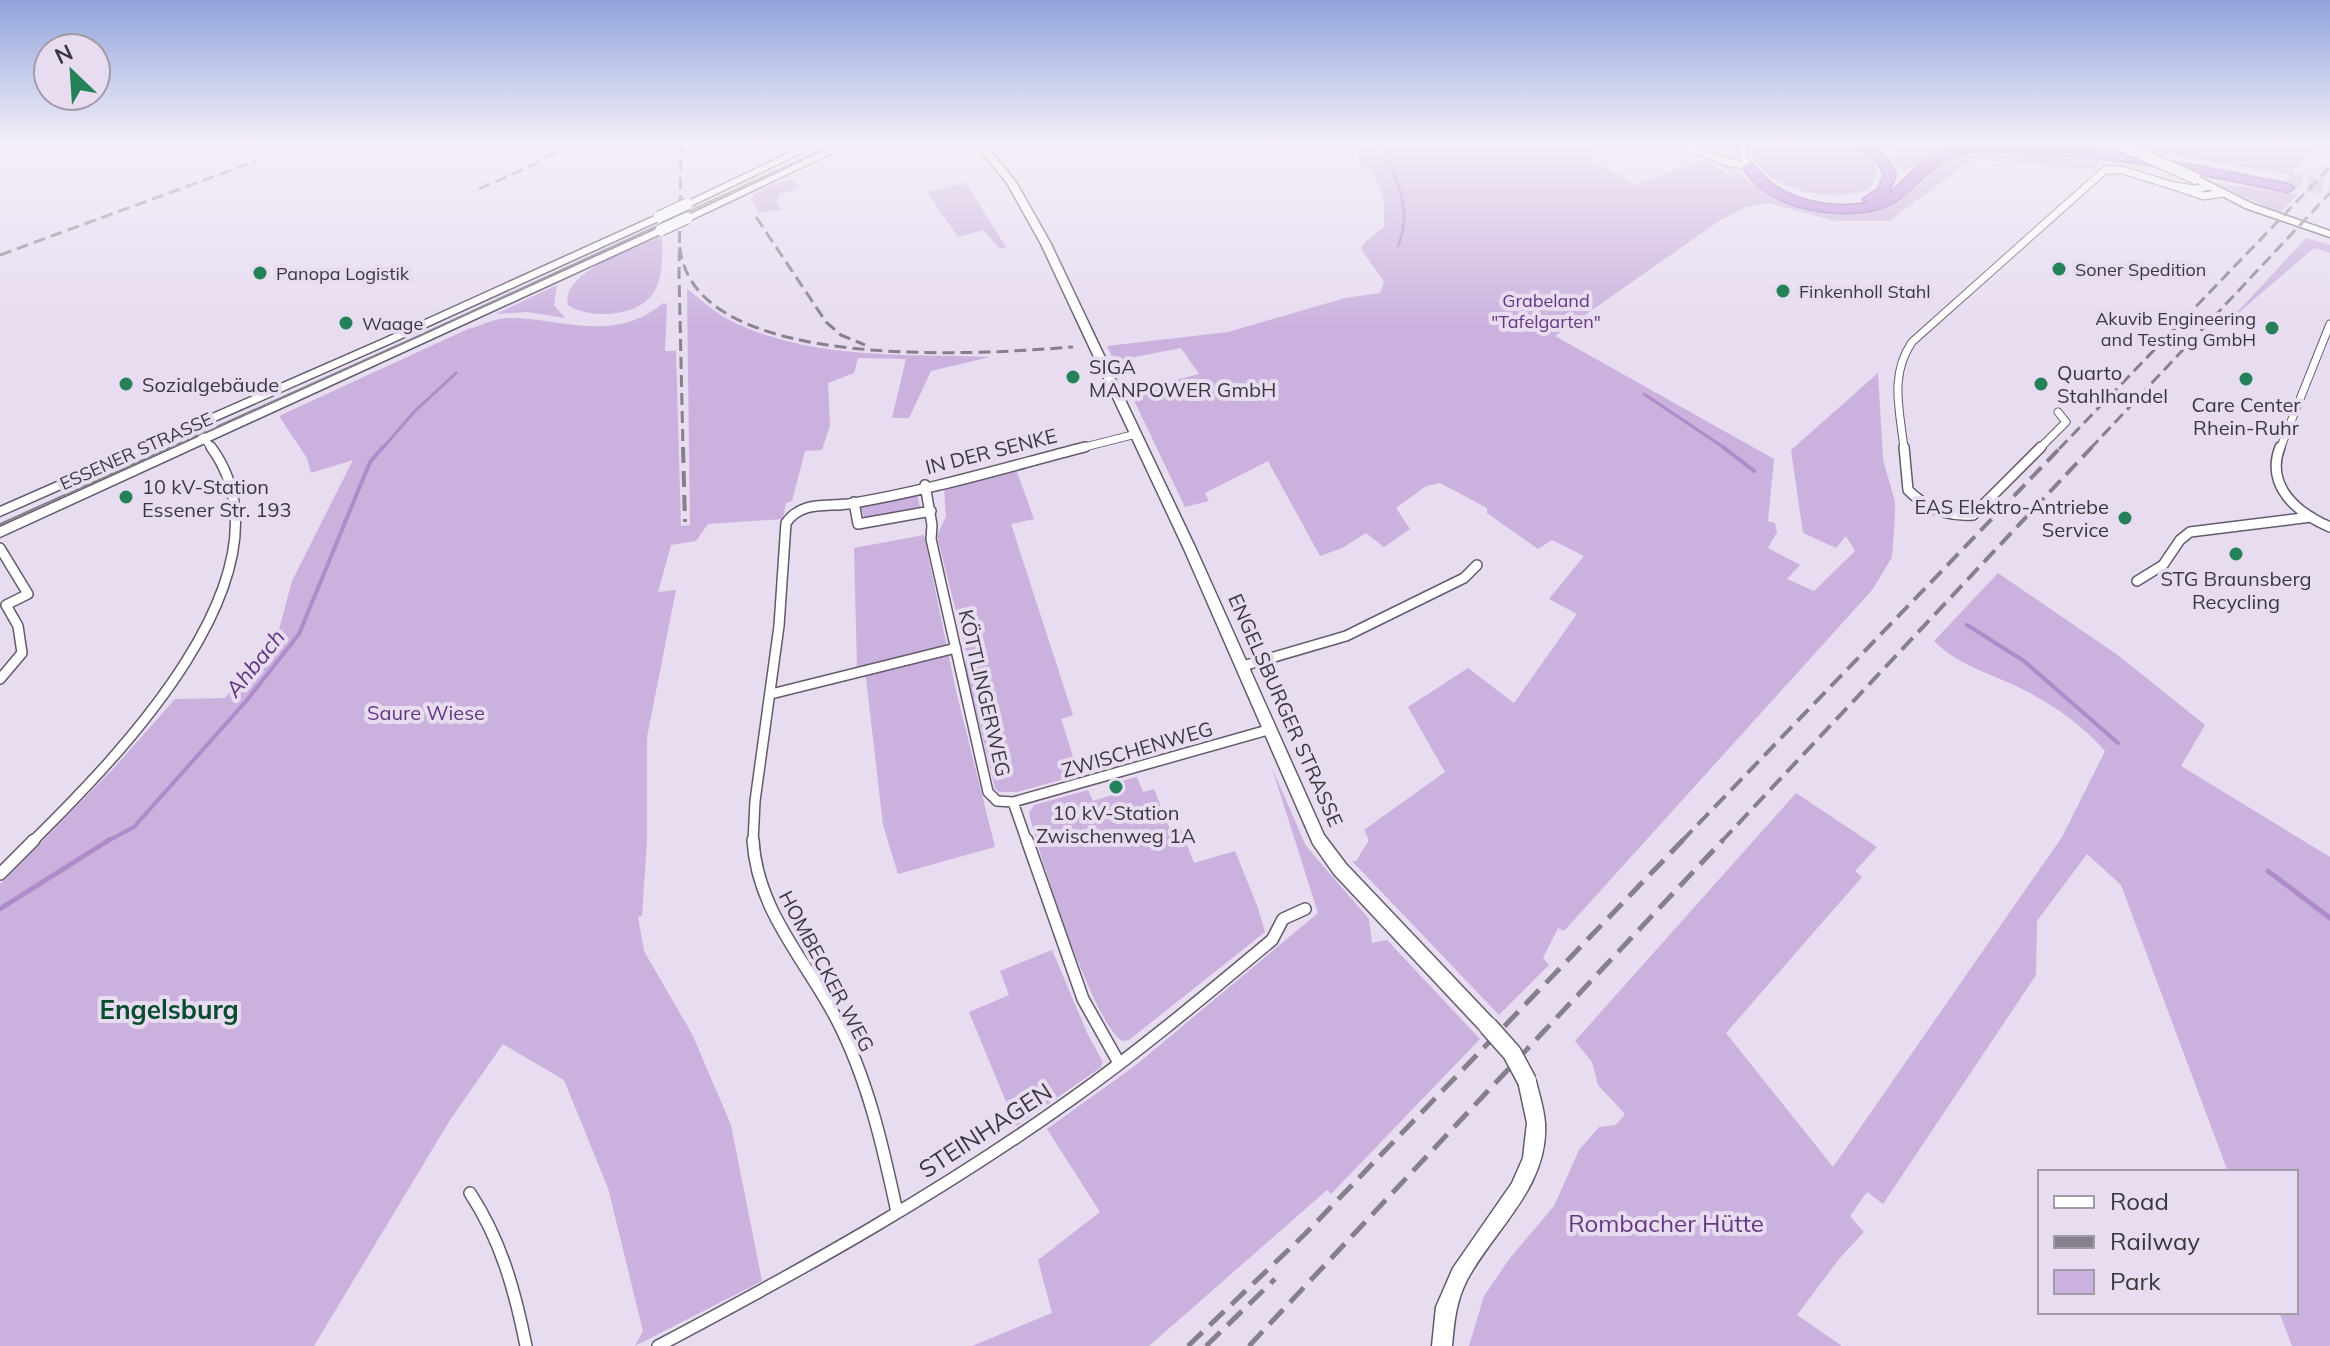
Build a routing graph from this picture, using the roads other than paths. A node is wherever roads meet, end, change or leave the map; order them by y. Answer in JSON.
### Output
{"nodes":[{"id":1,"x":687,"y":204,"type":"edge"},
{"id":2,"x":718,"y":204,"type":"edge"},
{"id":3,"x":1024,"y":204,"type":"edge"},
{"id":4,"x":1811,"y":204,"type":"edge"},
{"id":5,"x":1873,"y":204,"type":"edge"},
{"id":6,"x":2067,"y":204,"type":"edge"},
{"id":7,"x":2246,"y":204,"type":"edge"},
{"id":8,"x":2330,"y":234,"type":"edge"},
{"id":9,"x":2330,"y":324,"type":"edge"},
{"id":10,"x":2058,"y":412,"type":"dead end"},
{"id":11,"x":195,"y":426,"type":"junction"},
{"id":12,"x":1136,"y":434,"type":"junction"},
{"id":13,"x":205,"y":440,"type":"junction"},
{"id":14,"x":925,"y":485,"type":"junction"},
{"id":15,"x":854,"y":502,"type":"junction"},
{"id":16,"x":931,"y":511,"type":"junction"},
{"id":17,"x":0,"y":512,"type":"edge"},
{"id":18,"x":2311,"y":517,"type":"junction"},
{"id":19,"x":2330,"y":527,"type":"edge"},
{"id":20,"x":0,"y":532,"type":"edge"},
{"id":21,"x":0,"y":548,"type":"edge"},
{"id":22,"x":1477,"y":565,"type":"dead end"},
{"id":23,"x":2137,"y":581,"type":"dead end"},
{"id":24,"x":3,"y":606,"type":"edge"},
{"id":25,"x":956,"y":648,"type":"junction"},
{"id":26,"x":1243,"y":666,"type":"junction"},
{"id":27,"x":0,"y":679,"type":"edge"},
{"id":28,"x":771,"y":694,"type":"junction"},
{"id":29,"x":1271,"y":729,"type":"junction"},
{"id":30,"x":1013,"y":802,"type":"junction"},
{"id":31,"x":0,"y":874,"type":"edge"},
{"id":32,"x":1305,"y":909,"type":"dead end"},
{"id":33,"x":1119,"y":1063,"type":"junction"},
{"id":34,"x":470,"y":1193,"type":"dead end"},
{"id":35,"x":897,"y":1212,"type":"junction"},
{"id":36,"x":526,"y":1346,"type":"edge"},
{"id":37,"x":658,"y":1346,"type":"edge"},
{"id":38,"x":1442,"y":1346,"type":"edge"}],
"edges":[{"from":1,"to":11,"type":"main road","name":"ESSENER STRASSE","bridge":true},
{"from":2,"to":13,"type":"main road","name":"ESSENER STRASSE","bridge":true},
{"from":3,"to":12,"type":"main road","name":"ENGELSBURGER STRASSE"},
{"from":4,"to":5,"type":"highway"},
{"from":6,"to":10,"type":"street"},
{"from":7,"to":8,"type":"main road"},
{"from":9,"to":18,"type":"street"},
{"from":11,"to":13,"type":"street"},
{"from":11,"to":17,"type":"main road","name":"ESSENER STRASSE"},
{"from":12,"to":14,"type":"street","name":"IN DER SENKE"},
{"from":12,"to":26,"type":"main road","name":"ENGELSBURGER STRASSE"},
{"from":13,"to":20,"type":"main road","name":"ESSENER STRASSE"},
{"from":13,"to":31,"type":"street"},
{"from":14,"to":15,"type":"street","name":"IN DER SENKE"},
{"from":14,"to":16,"type":"street","name":"KÖTTLINGERWEG"},
{"from":15,"to":16,"type":"street"},
{"from":15,"to":28,"type":"street","name":"IN DER SENKE"},
{"from":16,"to":25,"type":"street","name":"KÖTTLINGERWEG"},
{"from":18,"to":19,"type":"street"},
{"from":18,"to":23,"type":"street"},
{"from":21,"to":24,"type":"street"},
{"from":22,"to":26,"type":"street"},
{"from":24,"to":27,"type":"street"},
{"from":25,"to":28,"type":"street"},
{"from":25,"to":30,"type":"street","name":"KÖTTLINGERWEG"},
{"from":26,"to":29,"type":"main road","name":"ENGELSBURGER STRASSE"},
{"from":28,"to":35,"type":"street","name":"HOMBECKER WEG"},
{"from":29,"to":30,"type":"street","name":"ZWISCHENWEG"},
{"from":29,"to":38,"type":"main road","name":"ENGELSBURGER STRASSE","bridge":true},
{"from":30,"to":33,"type":"street","name":"KÖTTLINGERWEG"},
{"from":32,"to":33,"type":"street","name":"STEINHAGEN"},
{"from":33,"to":35,"type":"street","name":"STEINHAGEN"},
{"from":34,"to":36,"type":"street"},
{"from":35,"to":37,"type":"street","name":"STEINHAGEN"}]}
